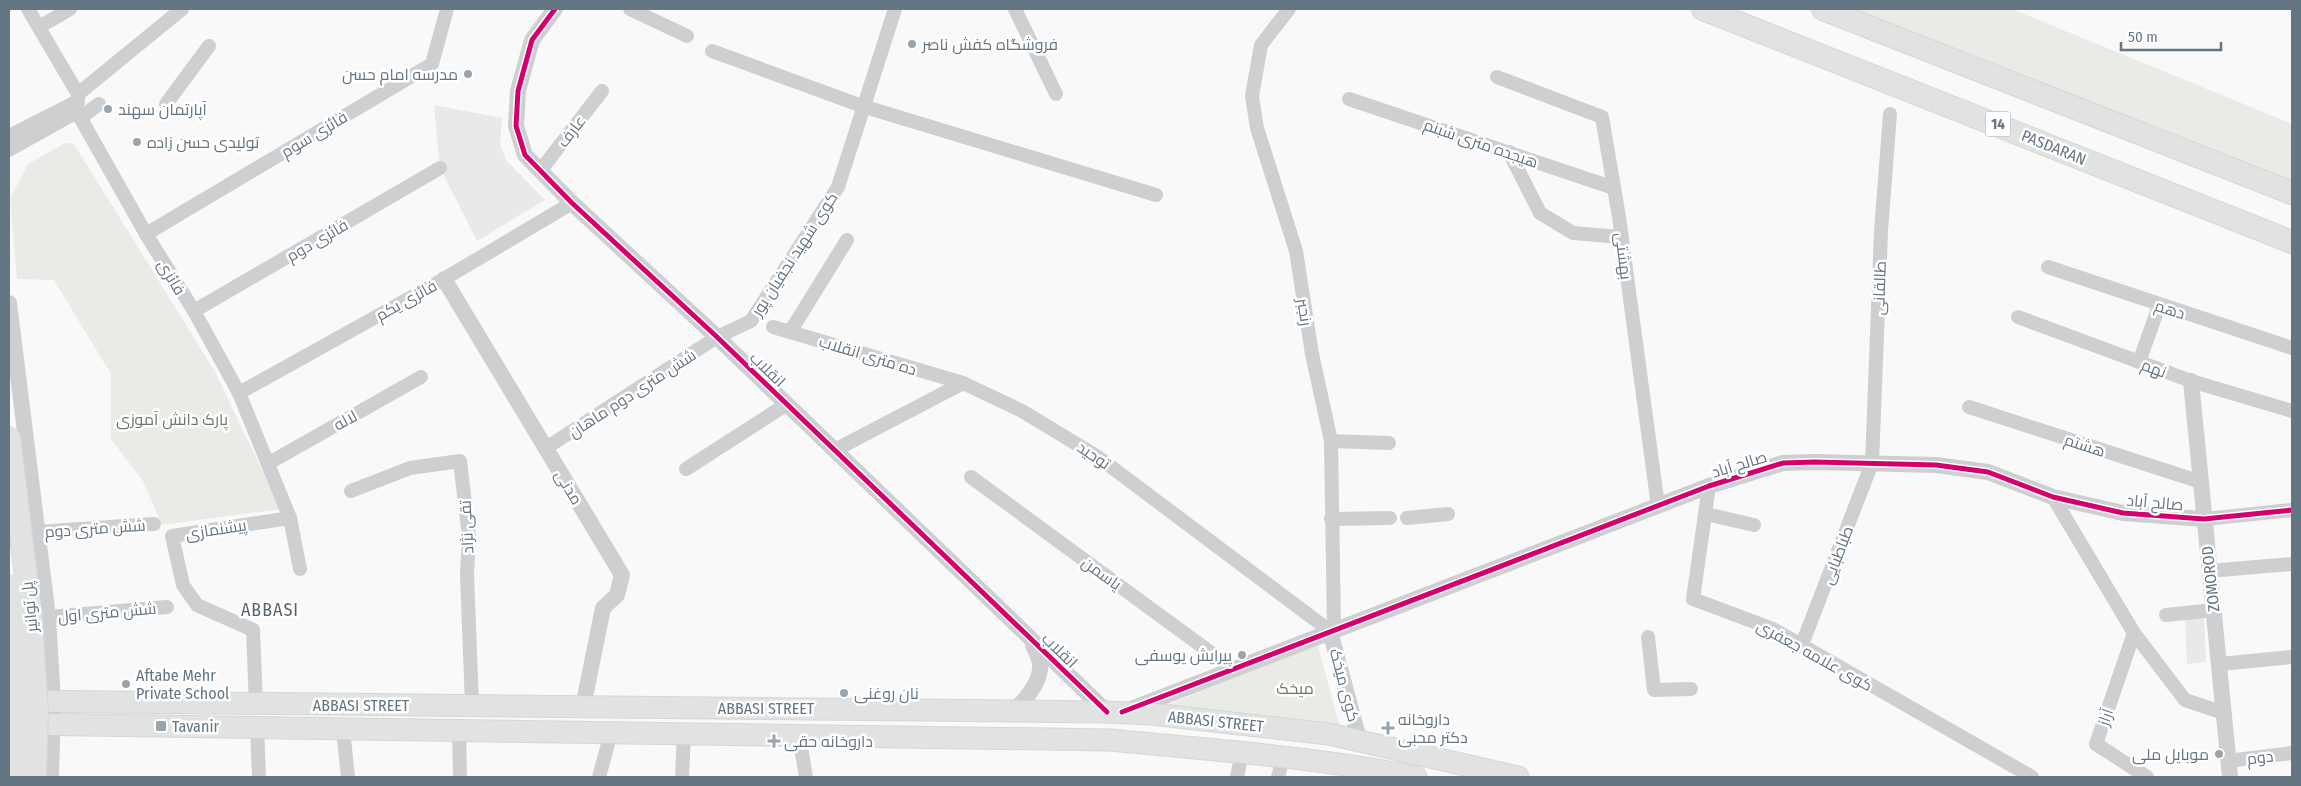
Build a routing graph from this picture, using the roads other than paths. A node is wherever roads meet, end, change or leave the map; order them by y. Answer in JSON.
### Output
{"nodes":[{"id":1,"x":28,"y":9,"type":"edge"},
{"id":2,"x":70,"y":9,"type":"edge"},
{"id":3,"x":182,"y":9,"type":"edge"},
{"id":4,"x":447,"y":9,"type":"edge"},
{"id":5,"x":555,"y":9,"type":"edge"},
{"id":6,"x":630,"y":9,"type":"edge"},
{"id":7,"x":895,"y":9,"type":"edge"},
{"id":8,"x":1015,"y":9,"type":"edge"},
{"id":9,"x":1289,"y":9,"type":"edge"},
{"id":10,"x":1703,"y":9,"type":"edge"},
{"id":11,"x":1823,"y":9,"type":"edge"},
{"id":12,"x":39,"y":27,"type":"junction"},
{"id":13,"x":687,"y":36,"type":"dead end"},
{"id":14,"x":209,"y":46,"type":"dead end"},
{"id":15,"x":712,"y":51,"type":"dead end"},
{"id":16,"x":1497,"y":77,"type":"dead end"},
{"id":17,"x":602,"y":91,"type":"dead end"},
{"id":18,"x":1056,"y":94,"type":"dead end"},
{"id":19,"x":1349,"y":99,"type":"dead end"},
{"id":20,"x":99,"y":104,"type":"dead end"},
{"id":21,"x":166,"y":104,"type":"dead end"},
{"id":22,"x":78,"y":106,"type":"junction"},
{"id":23,"x":862,"y":106,"type":"junction"},
{"id":24,"x":1890,"y":114,"type":"dead end"},
{"id":25,"x":9,"y":136,"type":"edge"},
{"id":26,"x":9,"y":150,"type":"edge"},
{"id":27,"x":1508,"y":152,"type":"junction"},
{"id":28,"x":440,"y":168,"type":"dead end"},
{"id":29,"x":540,"y":171,"type":"junction"},
{"id":30,"x":1614,"y":188,"type":"junction"},
{"id":31,"x":2292,"y":192,"type":"edge"},
{"id":32,"x":1156,"y":195,"type":"dead end"},
{"id":33,"x":572,"y":203,"type":"junction"},
{"id":34,"x":146,"y":234,"type":"junction"},
{"id":35,"x":1621,"y":237,"type":"junction"},
{"id":36,"x":848,"y":240,"type":"dead end"},
{"id":37,"x":2292,"y":242,"type":"edge"},
{"id":38,"x":2048,"y":267,"type":"dead end"},
{"id":39,"x":444,"y":279,"type":"junction"},
{"id":40,"x":9,"y":303,"type":"edge"},
{"id":41,"x":2159,"y":306,"type":"junction"},
{"id":42,"x":194,"y":311,"type":"junction"},
{"id":43,"x":2018,"y":317,"type":"dead end"},
{"id":44,"x":773,"y":327,"type":"dead end"},
{"id":45,"x":790,"y":332,"type":"junction"},
{"id":46,"x":717,"y":337,"type":"junction"},
{"id":47,"x":2292,"y":348,"type":"edge"},
{"id":48,"x":2139,"y":362,"type":"junction"},
{"id":49,"x":421,"y":377,"type":"dead end"},
{"id":50,"x":2191,"y":382,"type":"junction"},
{"id":51,"x":963,"y":383,"type":"junction"},
{"id":52,"x":239,"y":393,"type":"junction"},
{"id":53,"x":787,"y":404,"type":"junction"},
{"id":54,"x":1969,"y":407,"type":"dead end"},
{"id":55,"x":2292,"y":411,"type":"edge"},
{"id":56,"x":9,"y":437,"type":"edge"},
{"id":57,"x":1331,"y":441,"type":"junction"},
{"id":58,"x":1389,"y":443,"type":"dead end"},
{"id":59,"x":546,"y":448,"type":"junction"},
{"id":60,"x":835,"y":450,"type":"junction"},
{"id":61,"x":269,"y":462,"type":"junction"},
{"id":62,"x":1872,"y":463,"type":"junction"},
{"id":63,"x":686,"y":469,"type":"dead end"},
{"id":64,"x":972,"y":477,"type":"dead end"},
{"id":65,"x":2201,"y":482,"type":"junction"},
{"id":66,"x":1709,"y":486,"type":"junction"},
{"id":67,"x":351,"y":491,"type":"dead end"},
{"id":68,"x":2052,"y":497,"type":"junction"},
{"id":69,"x":1658,"y":506,"type":"junction"},
{"id":70,"x":2292,"y":510,"type":"edge"},
{"id":71,"x":1448,"y":514,"type":"dead end"},
{"id":72,"x":1706,"y":514,"type":"junction"},
{"id":73,"x":290,"y":518,"type":"junction"},
{"id":74,"x":1390,"y":518,"type":"dead end"},
{"id":75,"x":1408,"y":518,"type":"dead end"},
{"id":76,"x":1331,"y":519,"type":"junction"},
{"id":77,"x":2204,"y":519,"type":"junction"},
{"id":78,"x":154,"y":524,"type":"dead end"},
{"id":79,"x":1754,"y":525,"type":"dead end"},
{"id":80,"x":36,"y":532,"type":"junction"},
{"id":81,"x":2292,"y":564,"type":"edge"},
{"id":82,"x":300,"y":569,"type":"dead end"},
{"id":83,"x":2209,"y":572,"type":"junction"},
{"id":84,"x":9,"y":585,"type":"edge"},
{"id":85,"x":167,"y":607,"type":"dead end"},
{"id":86,"x":2214,"y":610,"type":"junction"},
{"id":87,"x":2166,"y":615,"type":"dead end"},
{"id":88,"x":48,"y":623,"type":"junction"},
{"id":89,"x":1332,"y":630,"type":"junction"},
{"id":90,"x":2134,"y":633,"type":"junction"},
{"id":91,"x":1648,"y":637,"type":"dead end"},
{"id":92,"x":1030,"y":638,"type":"junction"},
{"id":93,"x":9,"y":640,"type":"edge"},
{"id":94,"x":1801,"y":647,"type":"junction"},
{"id":95,"x":2292,"y":657,"type":"edge"},
{"id":96,"x":2220,"y":664,"type":"junction"},
{"id":97,"x":1233,"y":669,"type":"junction"},
{"id":98,"x":1691,"y":689,"type":"dead end"},
{"id":99,"x":9,"y":701,"type":"edge"},
{"id":100,"x":53,"y":702,"type":"junction"},
{"id":101,"x":256,"y":705,"type":"junction"},
{"id":102,"x":480,"y":706,"type":"junction"},
{"id":103,"x":583,"y":707,"type":"junction"},
{"id":104,"x":1014,"y":710,"type":"junction"},
{"id":105,"x":1114,"y":712,"type":"junction"},
{"id":106,"x":2224,"y":713,"type":"junction"},
{"id":107,"x":9,"y":723,"type":"edge"},
{"id":108,"x":53,"y":724,"type":"junction"},
{"id":109,"x":257,"y":727,"type":"junction"},
{"id":110,"x":342,"y":729,"type":"junction"},
{"id":111,"x":459,"y":731,"type":"junction"},
{"id":112,"x":488,"y":731,"type":"junction"},
{"id":113,"x":611,"y":733,"type":"junction"},
{"id":114,"x":684,"y":734,"type":"junction"},
{"id":115,"x":799,"y":736,"type":"junction"},
{"id":116,"x":1359,"y":739,"type":"junction"},
{"id":117,"x":1242,"y":753,"type":"junction"},
{"id":118,"x":2292,"y":753,"type":"edge"},
{"id":119,"x":2228,"y":761,"type":"junction"},
{"id":120,"x":1281,"y":767,"type":"edge"},
{"id":121,"x":1371,"y":773,"type":"edge"},
{"id":122,"x":1509,"y":776,"type":"edge"},
{"id":123,"x":15,"y":777,"type":"edge"},
{"id":124,"x":34,"y":777,"type":"edge"},
{"id":125,"x":51,"y":777,"type":"edge"},
{"id":126,"x":259,"y":777,"type":"edge"},
{"id":127,"x":348,"y":777,"type":"edge"},
{"id":128,"x":460,"y":777,"type":"edge"},
{"id":129,"x":599,"y":777,"type":"edge"},
{"id":130,"x":682,"y":777,"type":"edge"},
{"id":131,"x":806,"y":777,"type":"edge"},
{"id":132,"x":1237,"y":777,"type":"edge"},
{"id":133,"x":1416,"y":777,"type":"edge"},
{"id":134,"x":2032,"y":777,"type":"edge"},
{"id":135,"x":2147,"y":777,"type":"edge"},
{"id":136,"x":2230,"y":777,"type":"edge"}],
"edges":[{"from":1,"to":12,"type":"street","name":"فائزی"},
{"from":2,"to":12,"type":"street"},
{"from":3,"to":22,"type":"street"},
{"from":4,"to":34,"type":"street","name":"فائزی سوم"},
{"from":5,"to":29,"type":"street","name":"انقلاب"},
{"from":6,"to":13,"type":"street"},
{"from":7,"to":23,"type":"street","name":"کوی شهید نجفیان پور"},
{"from":8,"to":18,"type":"street"},
{"from":9,"to":57,"type":"street","name":"رنجبر"},
{"from":10,"to":37,"type":"highway","name":"PASDARAN","number":"14"},
{"from":11,"to":31,"type":"highway"},
{"from":12,"to":22,"type":"street","name":"فائزی"},
{"from":14,"to":21,"type":"street"},
{"from":15,"to":23,"type":"street"},
{"from":16,"to":30,"type":"street","name":"بهشتی"},
{"from":17,"to":29,"type":"street","name":"عارف"},
{"from":19,"to":27,"type":"street","name":"هیجده متری شبنم"},
{"from":20,"to":22,"type":"street"},
{"from":22,"to":25,"type":"street"},
{"from":22,"to":26,"type":"street"},
{"from":22,"to":34,"type":"street","name":"فائزی"},
{"from":23,"to":32,"type":"street"},
{"from":23,"to":46,"type":"street","name":"کوی شهید نجفیان پور"},
{"from":24,"to":62,"type":"street","name":"طالقانی"},
{"from":27,"to":30,"type":"street","name":"هیجده متری شبنم"},
{"from":27,"to":35,"type":"street"},
{"from":28,"to":42,"type":"street","name":"فائزی دوم"},
{"from":29,"to":33,"type":"street","name":"انقلاب"},
{"from":30,"to":35,"type":"street","name":"بهشتی"},
{"from":33,"to":39,"type":"street","name":"فائزی یکم"},
{"from":33,"to":46,"type":"street","name":"انقلاب"},
{"from":34,"to":42,"type":"street","name":"فائزی"},
{"from":35,"to":69,"type":"street","name":"بهشتی"},
{"from":36,"to":45,"type":"street"},
{"from":38,"to":41,"type":"street","name":"دهم"},
{"from":39,"to":52,"type":"street","name":"فائزی یکم"},
{"from":39,"to":59,"type":"street","name":"مدنی"},
{"from":40,"to":80,"type":"street"},
{"from":41,"to":47,"type":"street","name":"دهم"},
{"from":41,"to":48,"type":"street"},
{"from":42,"to":52,"type":"street","name":"فائزی"},
{"from":43,"to":48,"type":"street","name":"نهم"},
{"from":44,"to":45,"type":"street","name":"ده متری انقلاب"},
{"from":45,"to":51,"type":"street","name":"ده متری انقلاب"},
{"from":46,"to":53,"type":"street","name":"انقلاب"},
{"from":46,"to":59,"type":"street","name":"شش متری دوم ماهان"},
{"from":48,"to":50,"type":"street","name":"نهم"},
{"from":49,"to":61,"type":"street","name":"لاله"},
{"from":50,"to":55,"type":"street","name":"نهم"},
{"from":50,"to":65,"type":"street","name":"ZOMOROD"},
{"from":51,"to":60,"type":"street"},
{"from":51,"to":89,"type":"street","name":"توحید"},
{"from":52,"to":61,"type":"street","name":"فائزی"},
{"from":53,"to":60,"type":"street","name":"انقلاب"},
{"from":53,"to":63,"type":"street"},
{"from":54,"to":65,"type":"street","name":"هشتم"},
{"from":56,"to":124,"type":"highway","name":"پل توانیر","bridge":true},
{"from":57,"to":58,"type":"street"},
{"from":57,"to":76,"type":"street","name":"رنجبر"},
{"from":59,"to":103,"type":"street","name":"مدنی"},
{"from":60,"to":92,"type":"street","name":"انقلاب"},
{"from":61,"to":73,"type":"street","name":"فائزی"},
{"from":62,"to":66,"type":"street","name":"صالح آباد"},
{"from":62,"to":68,"type":"street","name":"صالح آباد"},
{"from":62,"to":94,"type":"street","name":"طباطبایی"},
{"from":64,"to":97,"type":"street","name":"یاسمن"},
{"from":65,"to":77,"type":"street","name":"ZOMOROD"},
{"from":66,"to":69,"type":"street","name":"صالح آباد"},
{"from":66,"to":72,"type":"street","name":"کوی علامه جعفری"},
{"from":67,"to":102,"type":"street","name":"تقی نژاد"},
{"from":68,"to":77,"type":"street","name":"صالح آباد"},
{"from":68,"to":90,"type":"street"},
{"from":69,"to":89,"type":"street","name":"صالح آباد"},
{"from":70,"to":77,"type":"street"},
{"from":71,"to":75,"type":"street"},
{"from":72,"to":79,"type":"street"},
{"from":72,"to":94,"type":"street","name":"کوی علامه جعفری"},
{"from":73,"to":82,"type":"street","name":"فائزی"},
{"from":73,"to":101,"type":"street","name":"پیشنمازی"},
{"from":74,"to":76,"type":"street"},
{"from":76,"to":89,"type":"street","name":"رنجبر"},
{"from":77,"to":83,"type":"street","name":"ZOMOROD"},
{"from":78,"to":80,"type":"street","name":"شش متری دوم"},
{"from":80,"to":88,"type":"street"},
{"from":81,"to":83,"type":"street"},
{"from":83,"to":86,"type":"street","name":"ZOMOROD"},
{"from":84,"to":123,"type":"highway","name":"پل توانیر","bridge":true},
{"from":85,"to":88,"type":"street","name":"شش متری اول"},
{"from":86,"to":87,"type":"street"},
{"from":86,"to":96,"type":"street","name":"ZOMOROD"},
{"from":88,"to":93,"type":"street"},
{"from":88,"to":100,"type":"street"},
{"from":89,"to":97,"type":"street","name":"صالح آباد"},
{"from":89,"to":116,"type":"street","name":"کوی میخک"},
{"from":90,"to":106,"type":"street"},
{"from":90,"to":135,"type":"street","name":"آراز"},
{"from":91,"to":98,"type":"street"},
{"from":92,"to":104,"type":"street"},
{"from":92,"to":105,"type":"street","name":"انقلاب"},
{"from":94,"to":134,"type":"street","name":"کوی علامه جعفری"},
{"from":95,"to":96,"type":"street"},
{"from":96,"to":106,"type":"street","name":"ZOMOROD"},
{"from":97,"to":105,"type":"street","name":"صالح آباد"},
{"from":99,"to":100,"type":"main road","name":"ABBASI STREET"},
{"from":100,"to":101,"type":"main road","name":"ABBASI STREET"},
{"from":100,"to":108,"type":"street"},
{"from":101,"to":102,"type":"main road","name":"ABBASI STREET"},
{"from":102,"to":103,"type":"main road","name":"ABBASI STREET"},
{"from":102,"to":112,"type":"main road"},
{"from":103,"to":104,"type":"main road","name":"ABBASI STREET"},
{"from":104,"to":105,"type":"main road","name":"ABBASI STREET"},
{"from":105,"to":116,"type":"main road","name":"ABBASI STREET"},
{"from":106,"to":119,"type":"street","name":"ZOMOROD"},
{"from":107,"to":108,"type":"main road","name":"ABBASI STREET"},
{"from":108,"to":109,"type":"main road","name":"ABBASI STREET"},
{"from":108,"to":125,"type":"street"},
{"from":109,"to":110,"type":"main road","name":"ABBASI STREET"},
{"from":109,"to":126,"type":"street"},
{"from":110,"to":111,"type":"main road","name":"ABBASI STREET"},
{"from":110,"to":127,"type":"street"},
{"from":111,"to":112,"type":"main road","name":"ABBASI STREET"},
{"from":111,"to":128,"type":"street"},
{"from":112,"to":113,"type":"main road","name":"ABBASI STREET"},
{"from":113,"to":114,"type":"main road","name":"ABBASI STREET"},
{"from":113,"to":129,"type":"street"},
{"from":114,"to":115,"type":"main road","name":"ABBASI STREET"},
{"from":114,"to":130,"type":"street"},
{"from":115,"to":117,"type":"main road","name":"ABBASI STREET"},
{"from":115,"to":131,"type":"street"},
{"from":116,"to":122,"type":"main road","name":"ABBASI STREET"},
{"from":117,"to":120,"type":"main road","name":"ABBASI STREET"},
{"from":117,"to":132,"type":"street"},
{"from":118,"to":119,"type":"street","name":"دوم"},
{"from":119,"to":136,"type":"street","name":"ZOMOROD"},
{"from":120,"to":121,"type":"main road","name":"ABBASI STREET"},
{"from":121,"to":133,"type":"main road","name":"ABBASI STREET"}]}
